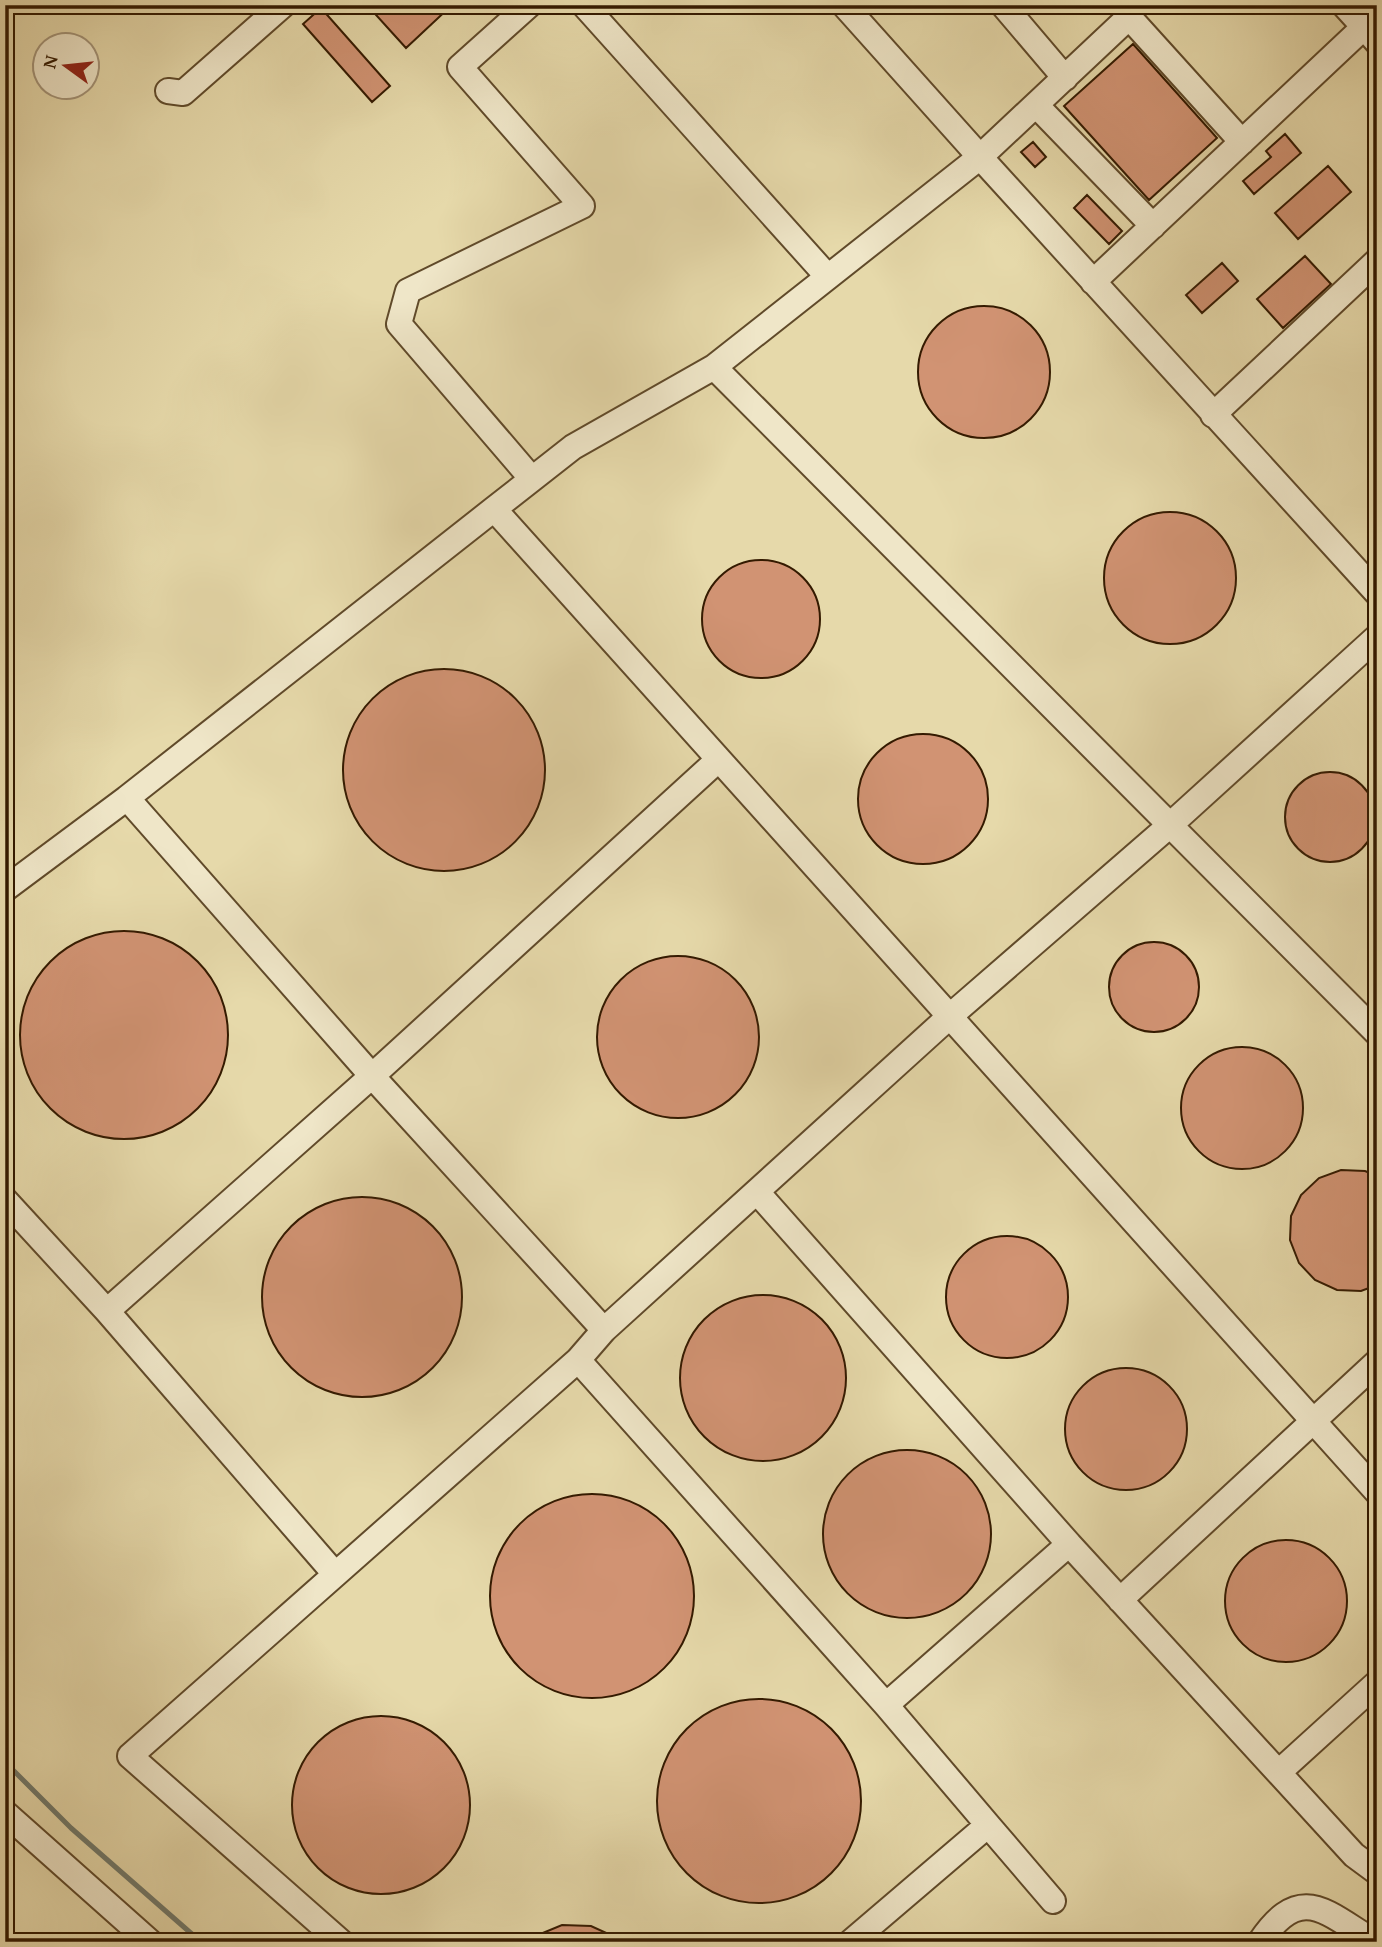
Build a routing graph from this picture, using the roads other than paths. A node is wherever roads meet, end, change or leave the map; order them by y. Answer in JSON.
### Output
{"nodes":[{"id":1,"x":283,"y":5,"type":"edge"},
{"id":2,"x":529,"y":5,"type":"edge"},
{"id":3,"x":584,"y":5,"type":"edge"},
{"id":4,"x":844,"y":5,"type":"edge"},
{"id":5,"x":1003,"y":5,"type":"edge"},
{"id":6,"x":1344,"y":5,"type":"edge"},
{"id":7,"x":1372,"y":28,"type":"edge"},
{"id":8,"x":1065,"y":78,"type":"junction"},
{"id":9,"x":168,"y":91,"type":"dead end"},
{"id":10,"x":1036,"y":105,"type":"junction"},
{"id":11,"x":1242,"y":142,"type":"junction"},
{"id":12,"x":980,"y":157,"type":"junction"},
{"id":13,"x":1153,"y":226,"type":"junction"},
{"id":14,"x":1377,"y":261,"type":"edge"},
{"id":15,"x":828,"y":277,"type":"junction"},
{"id":16,"x":1093,"y":282,"type":"junction"},
{"id":17,"x":713,"y":367,"type":"junction"},
{"id":18,"x":1213,"y":415,"type":"junction"},
{"id":19,"x":532,"y":479,"type":"junction"},
{"id":20,"x":494,"y":509,"type":"junction"},
{"id":21,"x":1377,"y":593,"type":"edge"},
{"id":22,"x":1377,"y":637,"type":"edge"},
{"id":23,"x":718,"y":760,"type":"junction"},
{"id":24,"x":127,"y":798,"type":"junction"},
{"id":25,"x":1169,"y":825,"type":"junction"},
{"id":26,"x":5,"y":890,"type":"edge"},
{"id":27,"x":949,"y":1017,"type":"junction"},
{"id":28,"x":1377,"y":1033,"type":"edge"},
{"id":29,"x":372,"y":1076,"type":"junction"},
{"id":30,"x":757,"y":1192,"type":"junction"},
{"id":31,"x":5,"y":1200,"type":"edge"},
{"id":32,"x":107,"y":1311,"type":"junction"},
{"id":33,"x":604,"y":1330,"type":"junction"},
{"id":34,"x":578,"y":1360,"type":"junction"},
{"id":35,"x":1377,"y":1362,"type":"edge"},
{"id":36,"x":1312,"y":1421,"type":"junction"},
{"id":37,"x":1377,"y":1492,"type":"edge"},
{"id":38,"x":1069,"y":1545,"type":"junction"},
{"id":39,"x":335,"y":1574,"type":"junction"},
{"id":40,"x":1120,"y":1600,"type":"junction"},
{"id":41,"x":1377,"y":1683,"type":"edge"},
{"id":42,"x":886,"y":1705,"type":"junction"},
{"id":43,"x":1279,"y":1772,"type":"junction"},
{"id":44,"x":5,"y":1813,"type":"edge"},
{"id":45,"x":988,"y":1825,"type":"junction"},
{"id":46,"x":1377,"y":1872,"type":"edge"},
{"id":47,"x":1053,"y":1901,"type":"dead end"},
{"id":48,"x":149,"y":1942,"type":"edge"},
{"id":49,"x":341,"y":1942,"type":"edge"},
{"id":50,"x":851,"y":1942,"type":"edge"},
{"id":51,"x":1260,"y":1942,"type":"edge"},
{"id":52,"x":1375,"y":1942,"type":"edge"}],
"edges":[{"from":1,"to":9,"type":"lane"},
{"from":2,"to":19,"type":"lane"},
{"from":3,"to":15,"type":"lane"},
{"from":4,"to":12,"type":"lane"},
{"from":5,"to":8,"type":"lane"},
{"from":6,"to":7,"type":"lane"},
{"from":7,"to":11,"type":"lane"},
{"from":8,"to":10,"type":"lane"},
{"from":8,"to":11,"type":"lane"},
{"from":10,"to":12,"type":"lane"},
{"from":10,"to":13,"type":"lane"},
{"from":11,"to":13,"type":"lane"},
{"from":12,"to":15,"type":"lane"},
{"from":12,"to":16,"type":"lane"},
{"from":13,"to":16,"type":"lane"},
{"from":14,"to":18,"type":"lane"},
{"from":15,"to":17,"type":"lane"},
{"from":16,"to":18,"type":"lane"},
{"from":17,"to":19,"type":"lane"},
{"from":17,"to":25,"type":"lane"},
{"from":18,"to":21,"type":"lane"},
{"from":19,"to":20,"type":"lane"},
{"from":20,"to":23,"type":"lane"},
{"from":20,"to":24,"type":"lane"},
{"from":22,"to":25,"type":"lane"},
{"from":23,"to":27,"type":"lane"},
{"from":23,"to":29,"type":"lane"},
{"from":24,"to":26,"type":"lane"},
{"from":24,"to":29,"type":"lane"},
{"from":25,"to":27,"type":"lane"},
{"from":25,"to":28,"type":"lane"},
{"from":27,"to":30,"type":"lane"},
{"from":27,"to":36,"type":"lane"},
{"from":29,"to":32,"type":"lane"},
{"from":29,"to":33,"type":"lane"},
{"from":30,"to":33,"type":"lane"},
{"from":30,"to":38,"type":"lane"},
{"from":31,"to":32,"type":"lane"},
{"from":32,"to":39,"type":"lane"},
{"from":33,"to":34,"type":"lane"},
{"from":34,"to":39,"type":"lane"},
{"from":34,"to":42,"type":"lane"},
{"from":35,"to":36,"type":"lane"},
{"from":36,"to":37,"type":"lane"},
{"from":36,"to":40,"type":"lane"},
{"from":38,"to":40,"type":"lane"},
{"from":38,"to":42,"type":"lane"},
{"from":39,"to":49,"type":"lane"},
{"from":40,"to":43,"type":"lane"},
{"from":41,"to":43,"type":"lane"},
{"from":42,"to":45,"type":"lane"},
{"from":43,"to":46,"type":"lane"},
{"from":44,"to":48,"type":"lane"},
{"from":45,"to":47,"type":"lane"},
{"from":45,"to":50,"type":"lane"},
{"from":51,"to":52,"type":"lane"}]}
